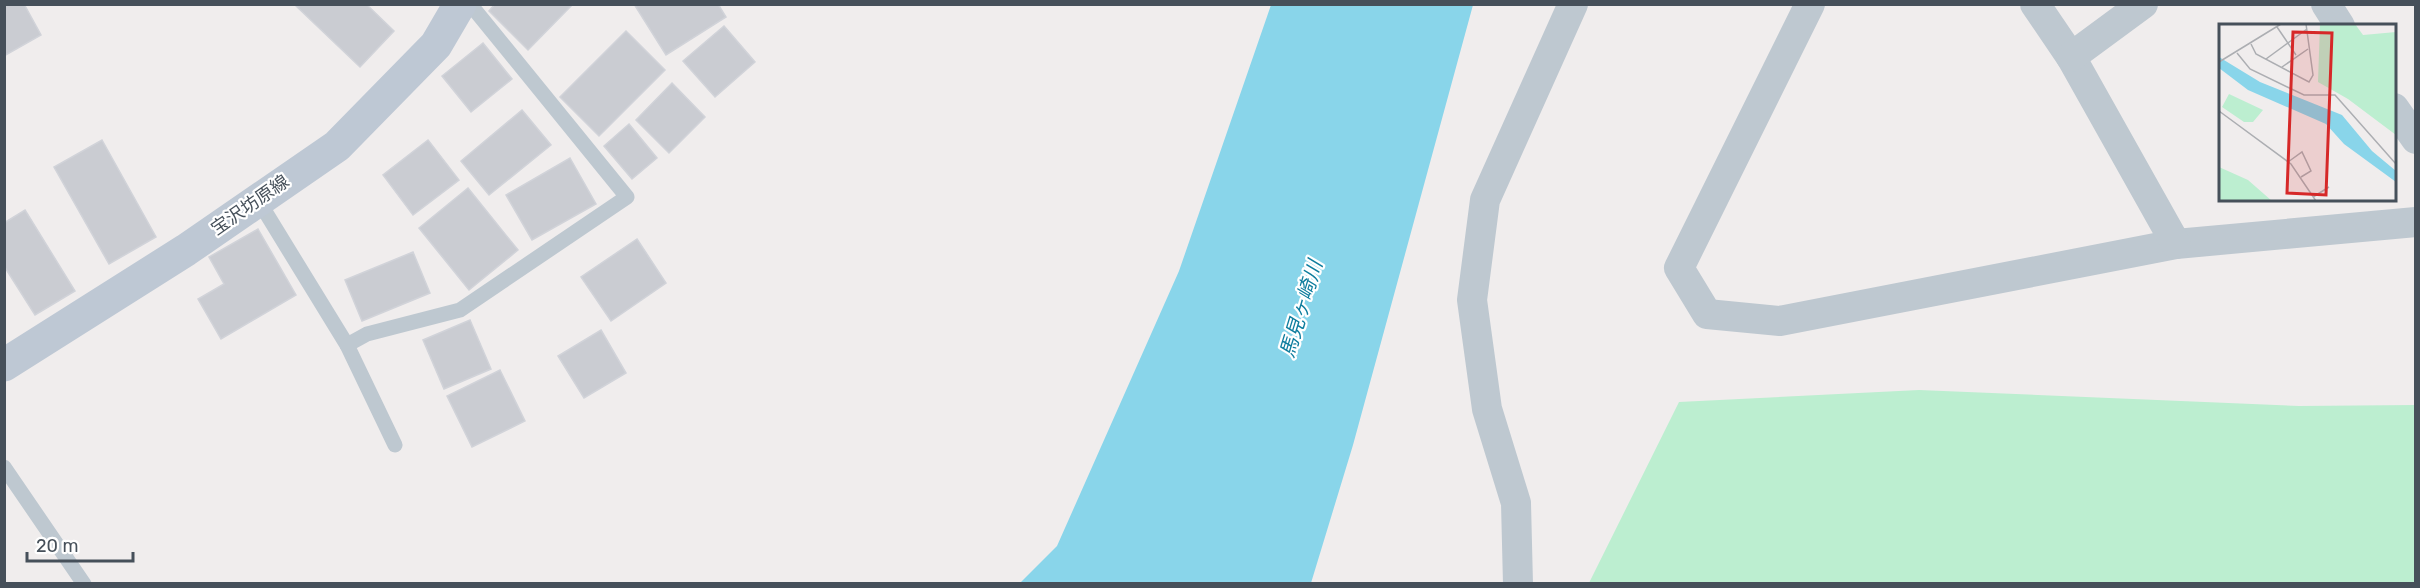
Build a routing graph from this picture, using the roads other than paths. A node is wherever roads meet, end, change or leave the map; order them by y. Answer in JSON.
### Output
{"nodes":[{"id":1,"x":460,"y":4,"type":"edge"},
{"id":2,"x":470,"y":4,"type":"edge"},
{"id":3,"x":1573,"y":4,"type":"edge"},
{"id":4,"x":1810,"y":4,"type":"edge"},
{"id":5,"x":2035,"y":4,"type":"edge"},
{"id":6,"x":2143,"y":4,"type":"edge"},
{"id":7,"x":2326,"y":4,"type":"edge"},
{"id":8,"x":2339,"y":24,"type":"edge"},
{"id":9,"x":2071,"y":57,"type":"junction"},
{"id":10,"x":2396,"y":111,"type":"edge"},
{"id":11,"x":2415,"y":139,"type":"edge"},
{"id":12,"x":258,"y":200,"type":"junction"},
{"id":13,"x":2415,"y":222,"type":"edge"},
{"id":14,"x":2176,"y":244,"type":"junction"},
{"id":15,"x":347,"y":345,"type":"junction"},
{"id":16,"x":4,"y":365,"type":"edge"},
{"id":17,"x":395,"y":445,"type":"dead end"},
{"id":18,"x":4,"y":467,"type":"edge"},
{"id":19,"x":84,"y":584,"type":"edge"},
{"id":20,"x":1518,"y":584,"type":"edge"}],
"edges":[{"from":1,"to":12,"type":"main road","name":"宝沢坊原線"},
{"from":2,"to":15,"type":"lane"},
{"from":3,"to":20,"type":"street"},
{"from":4,"to":14,"type":"street"},
{"from":5,"to":9,"type":"street"},
{"from":6,"to":9,"type":"street"},
{"from":7,"to":8,"type":"street"},
{"from":9,"to":14,"type":"street"},
{"from":10,"to":11,"type":"street"},
{"from":12,"to":15,"type":"lane"},
{"from":12,"to":16,"type":"main road","name":"宝沢坊原線"},
{"from":13,"to":14,"type":"street"},
{"from":15,"to":17,"type":"lane"},
{"from":18,"to":19,"type":"lane"}]}
